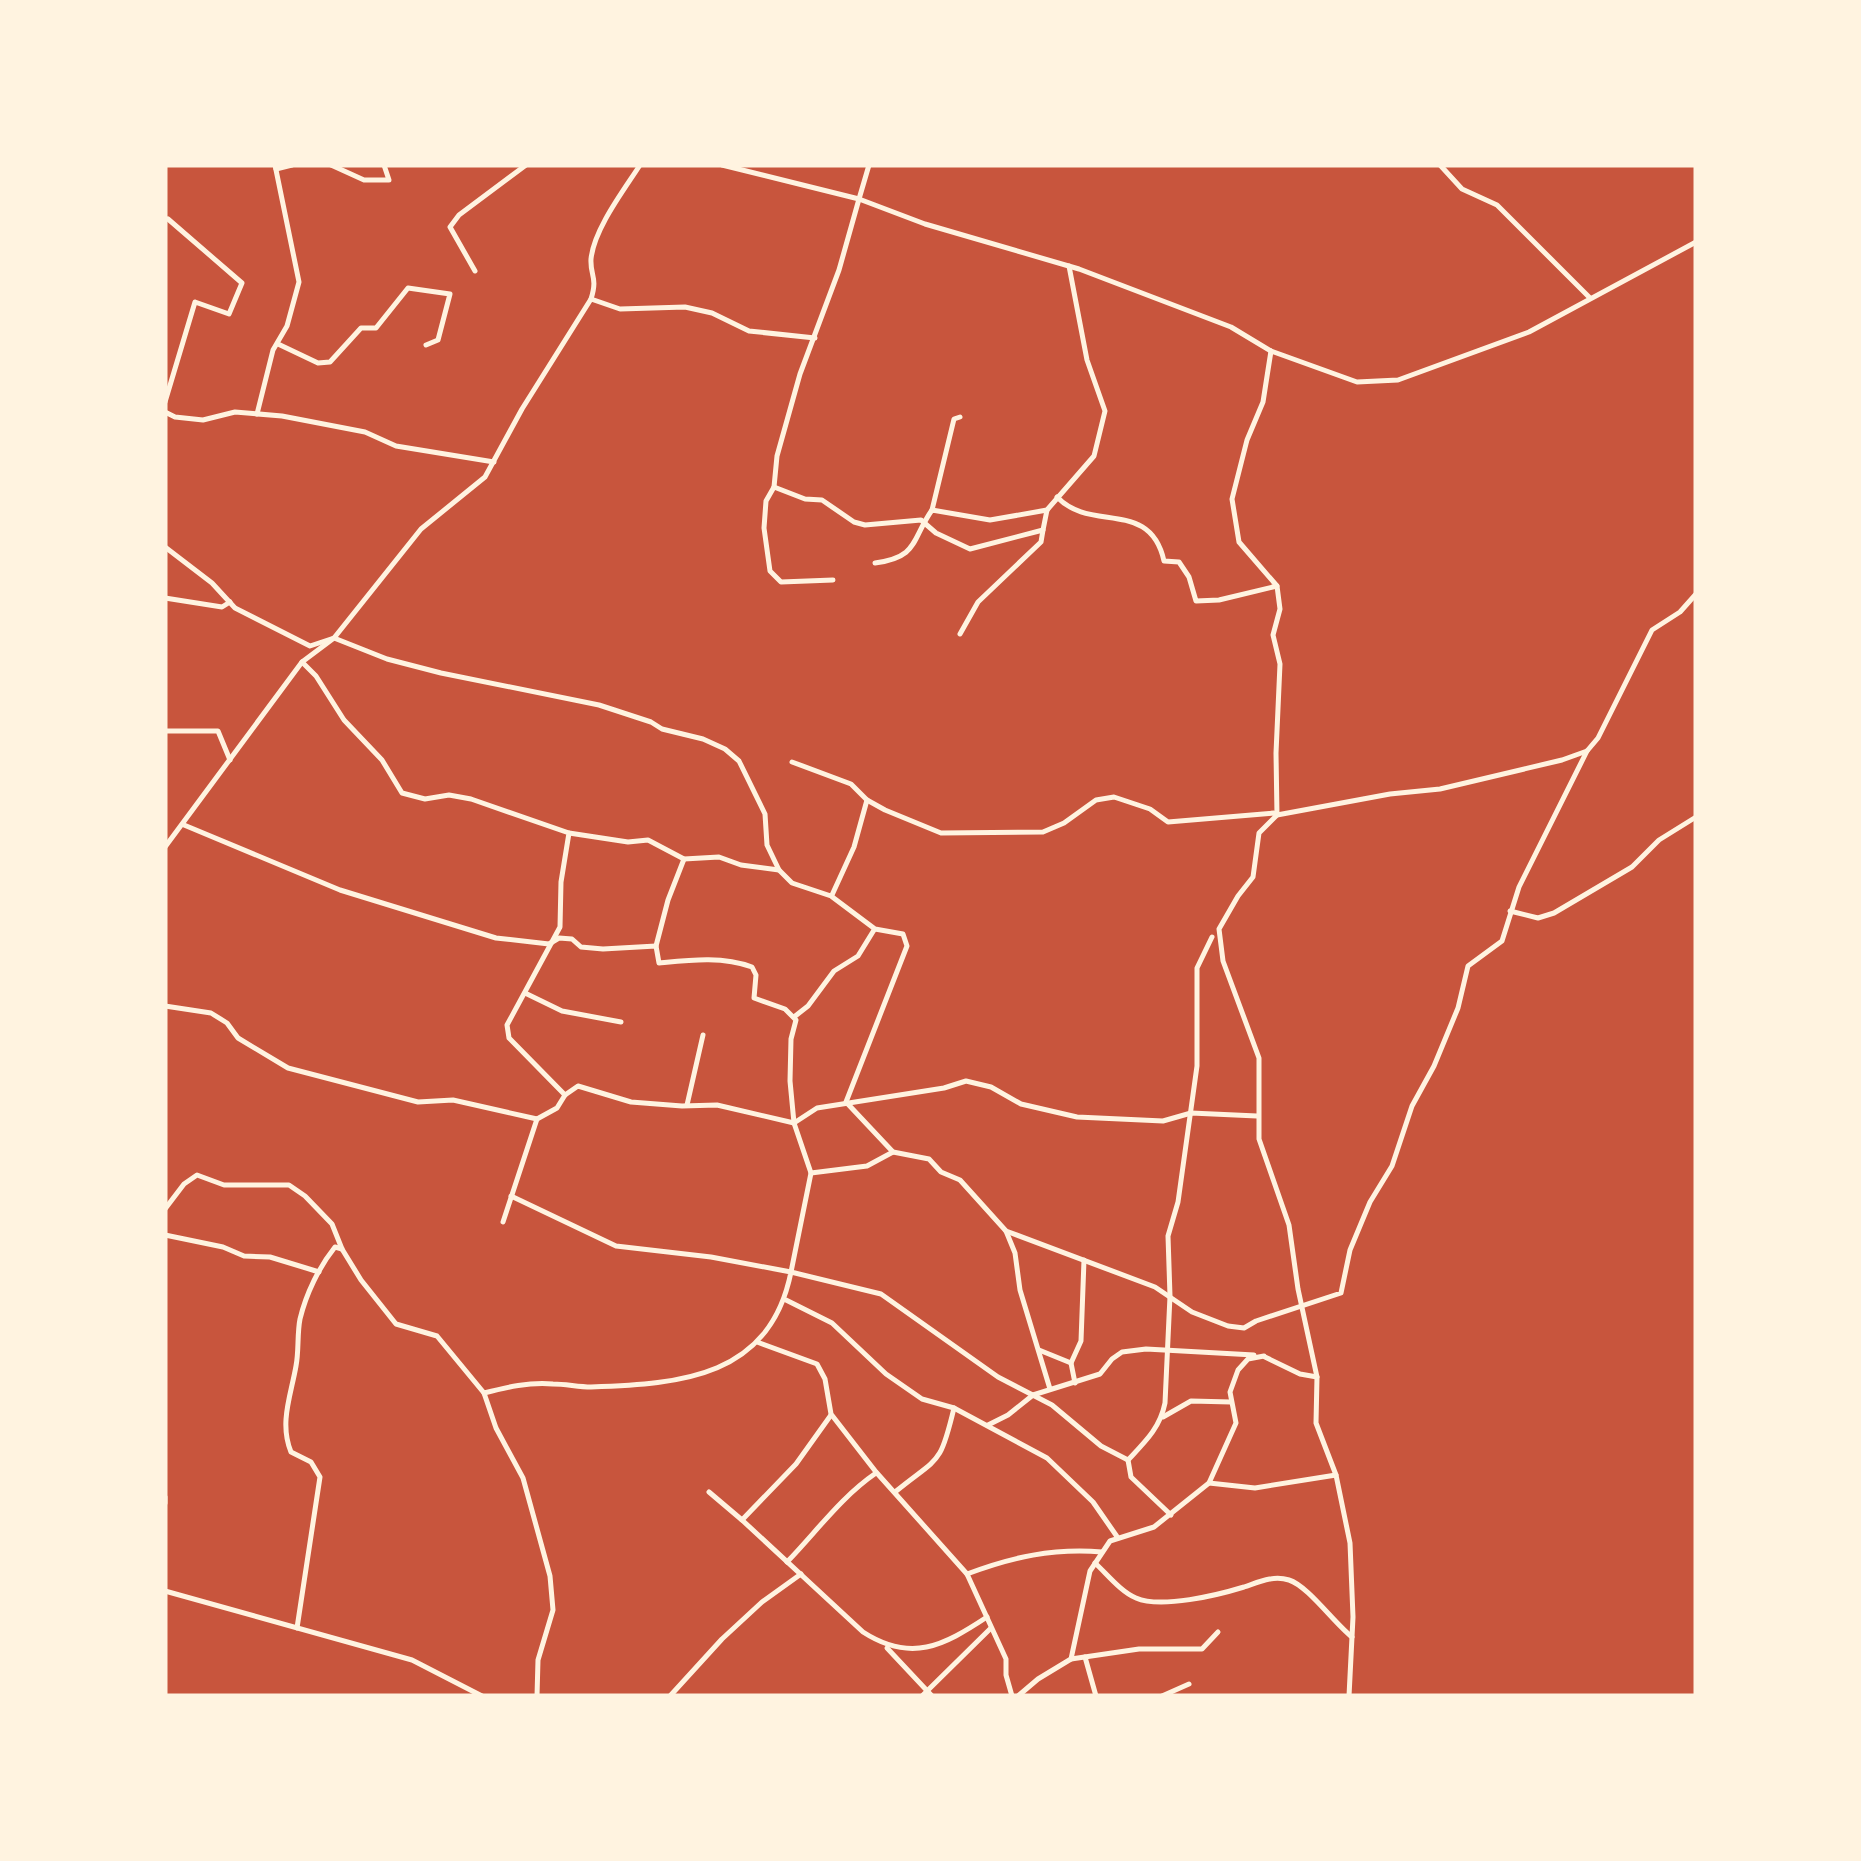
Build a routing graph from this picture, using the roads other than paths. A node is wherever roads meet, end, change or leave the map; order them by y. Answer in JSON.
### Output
{"nodes":[{"id":1,"x":292,"y":165,"type":"edge"},
{"id":2,"x":330,"y":165,"type":"edge"},
{"id":3,"x":384,"y":165,"type":"edge"},
{"id":4,"x":526,"y":165,"type":"edge"},
{"id":5,"x":640,"y":165,"type":"edge"},
{"id":6,"x":722,"y":165,"type":"edge"},
{"id":7,"x":870,"y":165,"type":"edge"},
{"id":8,"x":1440,"y":165,"type":"edge"},
{"id":9,"x":275,"y":167,"type":"edge"},
{"id":10,"x":859,"y":199,"type":"junction"},
{"id":11,"x":168,"y":219,"type":"dead end"},
{"id":12,"x":1696,"y":242,"type":"edge"},
{"id":13,"x":1070,"y":266,"type":"junction"},
{"id":14,"x":475,"y":271,"type":"dead end"},
{"id":15,"x":1590,"y":298,"type":"junction"},
{"id":16,"x":590,"y":299,"type":"junction"},
{"id":17,"x":815,"y":338,"type":"junction"},
{"id":18,"x":278,"y":344,"type":"junction"},
{"id":19,"x":426,"y":345,"type":"dead end"},
{"id":20,"x":1271,"y":351,"type":"junction"},
{"id":21,"x":165,"y":402,"type":"edge"},
{"id":22,"x":165,"y":412,"type":"edge"},
{"id":23,"x":257,"y":414,"type":"junction"},
{"id":24,"x":960,"y":418,"type":"dead end"},
{"id":25,"x":495,"y":462,"type":"junction"},
{"id":26,"x":774,"y":488,"type":"junction"},
{"id":27,"x":1058,"y":498,"type":"junction"},
{"id":28,"x":932,"y":510,"type":"junction"},
{"id":29,"x":1047,"y":510,"type":"junction"},
{"id":30,"x":924,"y":522,"type":"junction"},
{"id":31,"x":1043,"y":530,"type":"junction"},
{"id":32,"x":165,"y":548,"type":"edge"},
{"id":33,"x":875,"y":564,"type":"dead end"},
{"id":34,"x":832,"y":580,"type":"dead end"},
{"id":35,"x":1276,"y":586,"type":"junction"},
{"id":36,"x":1696,"y":594,"type":"edge"},
{"id":37,"x":165,"y":598,"type":"edge"},
{"id":38,"x":231,"y":601,"type":"junction"},
{"id":39,"x":960,"y":634,"type":"dead end"},
{"id":40,"x":334,"y":638,"type":"junction"},
{"id":41,"x":302,"y":662,"type":"junction"},
{"id":42,"x":165,"y":730,"type":"edge"},
{"id":43,"x":1587,"y":751,"type":"junction"},
{"id":44,"x":230,"y":760,"type":"junction"},
{"id":45,"x":792,"y":762,"type":"dead end"},
{"id":46,"x":867,"y":800,"type":"junction"},
{"id":47,"x":1277,"y":816,"type":"junction"},
{"id":48,"x":1696,"y":816,"type":"edge"},
{"id":49,"x":184,"y":825,"type":"junction"},
{"id":50,"x":569,"y":833,"type":"junction"},
{"id":51,"x":165,"y":847,"type":"edge"},
{"id":52,"x":684,"y":858,"type":"junction"},
{"id":53,"x":779,"y":870,"type":"junction"},
{"id":54,"x":831,"y":896,"type":"junction"},
{"id":55,"x":1510,"y":912,"type":"junction"},
{"id":56,"x":874,"y":929,"type":"junction"},
{"id":57,"x":1212,"y":937,"type":"dead end"},
{"id":58,"x":549,"y":944,"type":"junction"},
{"id":59,"x":656,"y":946,"type":"junction"},
{"id":60,"x":524,"y":993,"type":"junction"},
{"id":61,"x":165,"y":1006,"type":"edge"},
{"id":62,"x":794,"y":1017,"type":"junction"},
{"id":63,"x":621,"y":1022,"type":"dead end"},
{"id":64,"x":703,"y":1036,"type":"dead end"},
{"id":65,"x":564,"y":1096,"type":"junction"},
{"id":66,"x":846,"y":1102,"type":"junction"},
{"id":67,"x":687,"y":1106,"type":"junction"},
{"id":68,"x":1191,"y":1114,"type":"junction"},
{"id":69,"x":1257,"y":1116,"type":"junction"},
{"id":70,"x":537,"y":1119,"type":"junction"},
{"id":71,"x":794,"y":1123,"type":"junction"},
{"id":72,"x":893,"y":1152,"type":"junction"},
{"id":73,"x":811,"y":1173,"type":"junction"},
{"id":74,"x":511,"y":1196,"type":"junction"},
{"id":75,"x":165,"y":1209,"type":"edge"},
{"id":76,"x":502,"y":1222,"type":"dead end"},
{"id":77,"x":1006,"y":1231,"type":"junction"},
{"id":78,"x":165,"y":1235,"type":"edge"},
{"id":79,"x":342,"y":1249,"type":"junction"},
{"id":80,"x":1084,"y":1260,"type":"junction"},
{"id":81,"x":319,"y":1272,"type":"junction"},
{"id":82,"x":791,"y":1272,"type":"junction"},
{"id":83,"x":1170,"y":1296,"type":"junction"},
{"id":84,"x":785,"y":1300,"type":"junction"},
{"id":85,"x":1302,"y":1305,"type":"junction"},
{"id":86,"x":757,"y":1342,"type":"junction"},
{"id":87,"x":1038,"y":1350,"type":"junction"},
{"id":88,"x":1166,"y":1352,"type":"junction"},
{"id":89,"x":1264,"y":1356,"type":"junction"},
{"id":90,"x":1071,"y":1363,"type":"junction"},
{"id":91,"x":1317,"y":1377,"type":"junction"},
{"id":92,"x":1074,"y":1383,"type":"junction"},
{"id":93,"x":1050,"y":1388,"type":"junction"},
{"id":94,"x":484,"y":1393,"type":"junction"},
{"id":95,"x":1033,"y":1395,"type":"junction"},
{"id":96,"x":1231,"y":1402,"type":"junction"},
{"id":97,"x":954,"y":1408,"type":"junction"},
{"id":98,"x":831,"y":1414,"type":"junction"},
{"id":99,"x":1162,"y":1418,"type":"junction"},
{"id":100,"x":986,"y":1426,"type":"junction"},
{"id":101,"x":1128,"y":1460,"type":"junction"},
{"id":102,"x":876,"y":1472,"type":"junction"},
{"id":103,"x":1336,"y":1476,"type":"junction"},
{"id":104,"x":1209,"y":1484,"type":"junction"},
{"id":105,"x":709,"y":1492,"type":"dead end"},
{"id":106,"x":895,"y":1492,"type":"junction"},
{"id":107,"x":1171,"y":1515,"type":"junction"},
{"id":108,"x":742,"y":1520,"type":"junction"},
{"id":109,"x":1118,"y":1538,"type":"junction"},
{"id":110,"x":1102,"y":1552,"type":"junction"},
{"id":111,"x":787,"y":1562,"type":"junction"},
{"id":112,"x":1095,"y":1563,"type":"junction"},
{"id":113,"x":801,"y":1574,"type":"junction"},
{"id":114,"x":966,"y":1574,"type":"junction"},
{"id":115,"x":165,"y":1591,"type":"edge"},
{"id":116,"x":986,"y":1617,"type":"junction"},
{"id":117,"x":296,"y":1628,"type":"junction"},
{"id":118,"x":992,"y":1628,"type":"junction"},
{"id":119,"x":1218,"y":1632,"type":"dead end"},
{"id":120,"x":1352,"y":1637,"type":"junction"},
{"id":121,"x":885,"y":1646,"type":"junction"},
{"id":122,"x":1085,"y":1657,"type":"junction"},
{"id":123,"x":1071,"y":1659,"type":"junction"},
{"id":124,"x":1188,"y":1684,"type":"dead end"},
{"id":125,"x":930,"y":1693,"type":"edge"},
{"id":126,"x":482,"y":1696,"type":"edge"},
{"id":127,"x":537,"y":1696,"type":"edge"},
{"id":128,"x":670,"y":1696,"type":"edge"},
{"id":129,"x":922,"y":1696,"type":"edge"},
{"id":130,"x":1016,"y":1696,"type":"edge"},
{"id":131,"x":1096,"y":1696,"type":"edge"},
{"id":132,"x":1162,"y":1696,"type":"edge"},
{"id":133,"x":1349,"y":1696,"type":"edge"}],
"edges":[{"from":1,"to":9,"type":"street"},
{"from":2,"to":3,"type":"street"},
{"from":4,"to":14,"type":"street"},
{"from":5,"to":16,"type":"street"},
{"from":6,"to":10,"type":"street"},
{"from":7,"to":10,"type":"street"},
{"from":8,"to":15,"type":"street"},
{"from":9,"to":18,"type":"street"},
{"from":10,"to":13,"type":"street"},
{"from":10,"to":17,"type":"street"},
{"from":11,"to":21,"type":"street"},
{"from":12,"to":15,"type":"street"},
{"from":13,"to":20,"type":"street"},
{"from":13,"to":27,"type":"street"},
{"from":15,"to":20,"type":"street"},
{"from":16,"to":17,"type":"street"},
{"from":16,"to":25,"type":"street"},
{"from":17,"to":26,"type":"street"},
{"from":18,"to":19,"type":"street"},
{"from":18,"to":23,"type":"street"},
{"from":20,"to":35,"type":"street"},
{"from":22,"to":23,"type":"street"},
{"from":23,"to":25,"type":"street"},
{"from":24,"to":28,"type":"street"},
{"from":25,"to":40,"type":"street"},
{"from":26,"to":30,"type":"street"},
{"from":26,"to":34,"type":"street"},
{"from":27,"to":29,"type":"street"},
{"from":27,"to":35,"type":"street"},
{"from":28,"to":29,"type":"street"},
{"from":28,"to":30,"type":"street"},
{"from":29,"to":31,"type":"street"},
{"from":30,"to":31,"type":"street"},
{"from":30,"to":33,"type":"street"},
{"from":31,"to":39,"type":"street"},
{"from":32,"to":38,"type":"street"},
{"from":35,"to":47,"type":"street"},
{"from":36,"to":43,"type":"street"},
{"from":37,"to":38,"type":"street"},
{"from":38,"to":40,"type":"street"},
{"from":40,"to":41,"type":"street"},
{"from":40,"to":53,"type":"street"},
{"from":41,"to":44,"type":"street"},
{"from":41,"to":50,"type":"street"},
{"from":42,"to":44,"type":"street"},
{"from":43,"to":47,"type":"street"},
{"from":43,"to":55,"type":"street"},
{"from":44,"to":49,"type":"street"},
{"from":45,"to":46,"type":"street"},
{"from":46,"to":47,"type":"street"},
{"from":46,"to":54,"type":"street"},
{"from":47,"to":69,"type":"street"},
{"from":48,"to":55,"type":"street"},
{"from":49,"to":51,"type":"street"},
{"from":49,"to":58,"type":"street"},
{"from":50,"to":52,"type":"street"},
{"from":50,"to":58,"type":"street"},
{"from":52,"to":53,"type":"street"},
{"from":52,"to":59,"type":"street"},
{"from":53,"to":54,"type":"street"},
{"from":54,"to":56,"type":"street"},
{"from":55,"to":85,"type":"street"},
{"from":56,"to":62,"type":"street"},
{"from":56,"to":66,"type":"street"},
{"from":57,"to":68,"type":"street"},
{"from":58,"to":59,"type":"street"},
{"from":58,"to":60,"type":"street"},
{"from":59,"to":62,"type":"street"},
{"from":60,"to":63,"type":"street"},
{"from":60,"to":65,"type":"street"},
{"from":61,"to":70,"type":"street"},
{"from":62,"to":71,"type":"street"},
{"from":64,"to":67,"type":"street"},
{"from":65,"to":67,"type":"street"},
{"from":65,"to":70,"type":"street"},
{"from":66,"to":68,"type":"street"},
{"from":66,"to":71,"type":"street"},
{"from":66,"to":72,"type":"street"},
{"from":67,"to":71,"type":"street"},
{"from":68,"to":69,"type":"street"},
{"from":68,"to":83,"type":"street"},
{"from":69,"to":85,"type":"street"},
{"from":70,"to":74,"type":"street"},
{"from":71,"to":73,"type":"street"},
{"from":72,"to":73,"type":"street"},
{"from":72,"to":77,"type":"street"},
{"from":73,"to":82,"type":"street"},
{"from":74,"to":76,"type":"street"},
{"from":74,"to":82,"type":"street"},
{"from":75,"to":79,"type":"street"},
{"from":77,"to":80,"type":"street"},
{"from":77,"to":87,"type":"street"},
{"from":78,"to":81,"type":"street"},
{"from":79,"to":81,"type":"street"},
{"from":79,"to":94,"type":"street"},
{"from":80,"to":83,"type":"street"},
{"from":80,"to":90,"type":"street"},
{"from":81,"to":117,"type":"street"},
{"from":82,"to":84,"type":"street"},
{"from":82,"to":95,"type":"street"},
{"from":83,"to":85,"type":"street"},
{"from":83,"to":88,"type":"street"},
{"from":84,"to":86,"type":"street"},
{"from":84,"to":97,"type":"street"},
{"from":85,"to":91,"type":"street"},
{"from":86,"to":94,"type":"street"},
{"from":86,"to":98,"type":"street"},
{"from":87,"to":90,"type":"street"},
{"from":87,"to":93,"type":"street"},
{"from":88,"to":89,"type":"street"},
{"from":88,"to":92,"type":"street"},
{"from":88,"to":99,"type":"street"},
{"from":89,"to":91,"type":"street"},
{"from":89,"to":96,"type":"street"},
{"from":90,"to":92,"type":"street"},
{"from":91,"to":103,"type":"street"},
{"from":92,"to":93,"type":"street"},
{"from":93,"to":95,"type":"street"},
{"from":94,"to":127,"type":"street"},
{"from":95,"to":100,"type":"street"},
{"from":95,"to":101,"type":"street"},
{"from":96,"to":99,"type":"street"},
{"from":96,"to":104,"type":"street"},
{"from":97,"to":100,"type":"street"},
{"from":97,"to":106,"type":"street"},
{"from":98,"to":102,"type":"street"},
{"from":98,"to":108,"type":"street"},
{"from":99,"to":101,"type":"street"},
{"from":100,"to":109,"type":"street"},
{"from":101,"to":107,"type":"street"},
{"from":102,"to":106,"type":"street"},
{"from":102,"to":111,"type":"street"},
{"from":103,"to":104,"type":"street"},
{"from":103,"to":120,"type":"street"},
{"from":104,"to":107,"type":"street"},
{"from":105,"to":108,"type":"street"},
{"from":106,"to":114,"type":"street"},
{"from":107,"to":109,"type":"street"},
{"from":108,"to":111,"type":"street"},
{"from":109,"to":110,"type":"street"},
{"from":110,"to":112,"type":"street"},
{"from":110,"to":114,"type":"street"},
{"from":111,"to":113,"type":"street"},
{"from":112,"to":120,"type":"street"},
{"from":112,"to":123,"type":"street"},
{"from":113,"to":121,"type":"street"},
{"from":113,"to":128,"type":"street"},
{"from":114,"to":116,"type":"street"},
{"from":115,"to":117,"type":"street"},
{"from":116,"to":118,"type":"street"},
{"from":116,"to":121,"type":"street"},
{"from":117,"to":126,"type":"street"},
{"from":118,"to":125,"type":"street"},
{"from":118,"to":130,"type":"street"},
{"from":119,"to":122,"type":"street"},
{"from":120,"to":133,"type":"street"},
{"from":121,"to":125,"type":"street"},
{"from":122,"to":123,"type":"street"},
{"from":122,"to":131,"type":"street"},
{"from":123,"to":130,"type":"street"},
{"from":124,"to":132,"type":"street"},
{"from":125,"to":129,"type":"street"}]}
